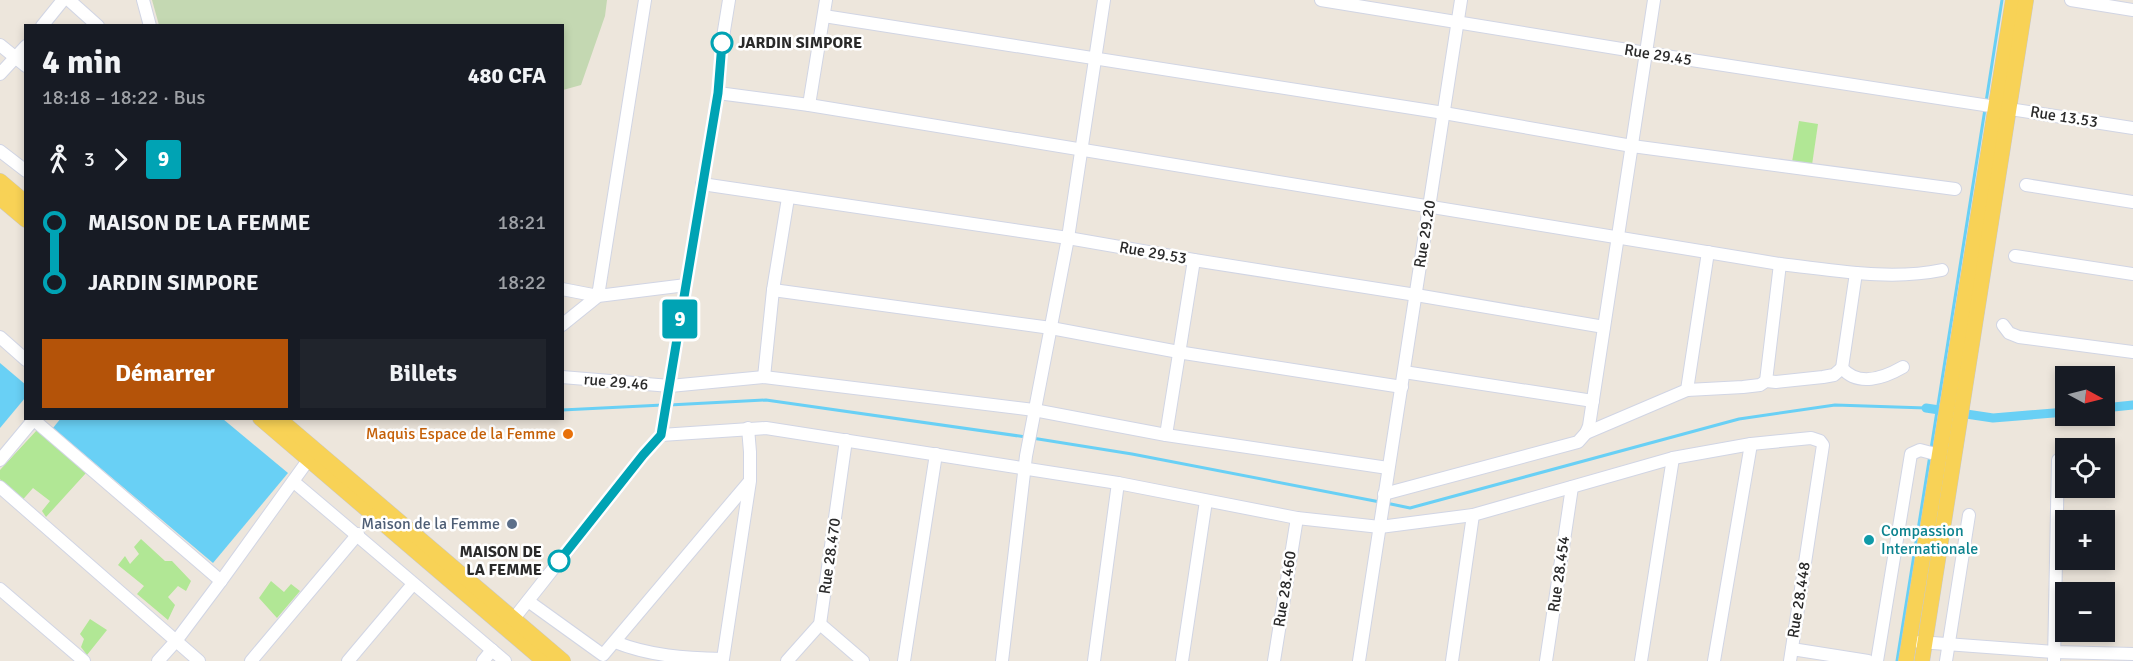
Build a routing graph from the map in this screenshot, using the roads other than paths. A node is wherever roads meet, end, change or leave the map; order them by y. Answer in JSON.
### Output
{"nodes":[{"id":1,"x":63,"y":0,"type":"edge"},
{"id":2,"x":69,"y":0,"type":"edge"},
{"id":3,"x":143,"y":0,"type":"edge"},
{"id":4,"x":645,"y":0,"type":"edge"},
{"id":5,"x":729,"y":0,"type":"edge"},
{"id":6,"x":826,"y":0,"type":"edge"},
{"id":7,"x":1104,"y":0,"type":"edge"},
{"id":8,"x":1322,"y":0,"type":"edge"},
{"id":9,"x":1461,"y":0,"type":"edge"},
{"id":10,"x":1654,"y":0,"type":"edge"},
{"id":11,"x":2013,"y":0,"type":"edge"},
{"id":12,"x":2026,"y":0,"type":"edge"},
{"id":13,"x":2071,"y":0,"type":"edge"},
{"id":14,"x":2133,"y":10,"type":"edge"},
{"id":15,"x":824,"y":16,"type":"junction"},
{"id":16,"x":1458,"y":22,"type":"junction"},
{"id":17,"x":44,"y":24,"type":"edge"},
{"id":18,"x":96,"y":24,"type":"edge"},
{"id":19,"x":149,"y":24,"type":"edge"},
{"id":20,"x":0,"y":45,"type":"edge"},
{"id":21,"x":1646,"y":53,"type":"junction"},
{"id":22,"x":1095,"y":58,"type":"junction"},
{"id":23,"x":21,"y":62,"type":"edge"},
{"id":24,"x":0,"y":74,"type":"edge"},
{"id":25,"x":718,"y":93,"type":"junction"},
{"id":26,"x":809,"y":105,"type":"junction"},
{"id":27,"x":2003,"y":108,"type":"junction"},
{"id":28,"x":1444,"y":113,"type":"junction"},
{"id":29,"x":2133,"y":128,"type":"edge"},
{"id":30,"x":1632,"y":146,"type":"junction"},
{"id":31,"x":1081,"y":150,"type":"junction"},
{"id":32,"x":0,"y":151,"type":"edge"},
{"id":33,"x":24,"y":169,"type":"edge"},
{"id":34,"x":0,"y":181,"type":"edge"},
{"id":35,"x":702,"y":184,"type":"junction"},
{"id":36,"x":2026,"y":185,"type":"dead end"},
{"id":37,"x":1955,"y":189,"type":"dead end"},
{"id":38,"x":0,"y":198,"type":"edge"},
{"id":39,"x":788,"y":198,"type":"junction"},
{"id":40,"x":24,"y":201,"type":"edge"},
{"id":41,"x":2133,"y":202,"type":"edge"},
{"id":42,"x":1430,"y":205,"type":"junction"},
{"id":43,"x":24,"y":218,"type":"edge"},
{"id":44,"x":1068,"y":238,"type":"junction"},
{"id":45,"x":1617,"y":238,"type":"junction"},
{"id":46,"x":1707,"y":252,"type":"junction"},
{"id":47,"x":2015,"y":256,"type":"dead end"},
{"id":48,"x":1194,"y":260,"type":"junction"},
{"id":49,"x":1780,"y":264,"type":"junction"},
{"id":50,"x":1942,"y":270,"type":"dead end"},
{"id":51,"x":1856,"y":273,"type":"junction"},
{"id":52,"x":2133,"y":274,"type":"edge"},
{"id":53,"x":686,"y":285,"type":"junction"},
{"id":54,"x":564,"y":289,"type":"edge"},
{"id":55,"x":773,"y":290,"type":"junction"},
{"id":56,"x":1416,"y":295,"type":"junction"},
{"id":57,"x":598,"y":296,"type":"junction"},
{"id":58,"x":564,"y":324,"type":"edge"},
{"id":59,"x":2003,"y":325,"type":"dead end"},
{"id":60,"x":1604,"y":327,"type":"junction"},
{"id":61,"x":1051,"y":328,"type":"junction"},
{"id":62,"x":0,"y":337,"type":"edge"},
{"id":63,"x":2133,"y":352,"type":"edge"},
{"id":64,"x":1180,"y":353,"type":"junction"},
{"id":65,"x":24,"y":358,"type":"edge"},
{"id":66,"x":1903,"y":367,"type":"dead end"},
{"id":67,"x":1842,"y":368,"type":"junction"},
{"id":68,"x":1404,"y":372,"type":"junction"},
{"id":69,"x":564,"y":377,"type":"edge"},
{"id":70,"x":764,"y":377,"type":"junction"},
{"id":71,"x":1766,"y":381,"type":"junction"},
{"id":72,"x":670,"y":386,"type":"junction"},
{"id":73,"x":1402,"y":387,"type":"junction"},
{"id":74,"x":1687,"y":390,"type":"junction"},
{"id":75,"x":1593,"y":401,"type":"junction"},
{"id":76,"x":1033,"y":414,"type":"junction"},
{"id":77,"x":34,"y":420,"type":"edge"},
{"id":78,"x":36,"y":420,"type":"edge"},
{"id":79,"x":262,"y":420,"type":"edge"},
{"id":80,"x":280,"y":420,"type":"edge"},
{"id":81,"x":748,"y":428,"type":"junction"},
{"id":82,"x":1586,"y":433,"type":"junction"},
{"id":83,"x":661,"y":435,"type":"junction"},
{"id":84,"x":1166,"y":435,"type":"junction"},
{"id":85,"x":1950,"y":436,"type":"junction"},
{"id":86,"x":846,"y":440,"type":"junction"},
{"id":87,"x":1751,"y":444,"type":"junction"},
{"id":88,"x":936,"y":454,"type":"junction"},
{"id":89,"x":1939,"y":455,"type":"junction"},
{"id":90,"x":1673,"y":458,"type":"junction"},
{"id":91,"x":309,"y":459,"type":"junction"},
{"id":92,"x":0,"y":460,"type":"edge"},
{"id":93,"x":1025,"y":462,"type":"junction"},
{"id":94,"x":1388,"y":468,"type":"junction"},
{"id":95,"x":750,"y":481,"type":"junction"},
{"id":96,"x":294,"y":482,"type":"junction"},
{"id":97,"x":1118,"y":483,"type":"junction"},
{"id":98,"x":1572,"y":487,"type":"junction"},
{"id":99,"x":0,"y":488,"type":"edge"},
{"id":100,"x":1384,"y":495,"type":"junction"},
{"id":101,"x":2057,"y":498,"type":"edge"},
{"id":102,"x":1206,"y":501,"type":"junction"},
{"id":103,"x":1473,"y":515,"type":"junction"},
{"id":104,"x":1969,"y":515,"type":"dead end"},
{"id":105,"x":1297,"y":518,"type":"junction"},
{"id":106,"x":1380,"y":527,"type":"junction"},
{"id":107,"x":358,"y":534,"type":"junction"},
{"id":108,"x":221,"y":581,"type":"junction"},
{"id":109,"x":413,"y":584,"type":"junction"},
{"id":110,"x":0,"y":589,"type":"edge"},
{"id":111,"x":528,"y":601,"type":"junction"},
{"id":112,"x":509,"y":624,"type":"junction"},
{"id":113,"x":820,"y":624,"type":"junction"},
{"id":114,"x":176,"y":641,"type":"junction"},
{"id":115,"x":615,"y":642,"type":"junction"},
{"id":116,"x":1917,"y":642,"type":"junction"},
{"id":117,"x":1949,"y":645,"type":"junction"},
{"id":118,"x":492,"y":650,"type":"junction"},
{"id":119,"x":2133,"y":654,"type":"edge"},
{"id":120,"x":1791,"y":655,"type":"edge"},
{"id":121,"x":2009,"y":655,"type":"edge"},
{"id":122,"x":2054,"y":657,"type":"edge"},
{"id":123,"x":724,"y":660,"type":"edge"},
{"id":124,"x":84,"y":661,"type":"edge"},
{"id":125,"x":158,"y":661,"type":"edge"},
{"id":126,"x":198,"y":661,"type":"edge"},
{"id":127,"x":251,"y":661,"type":"edge"},
{"id":128,"x":348,"y":661,"type":"edge"},
{"id":129,"x":483,"y":661,"type":"edge"},
{"id":130,"x":505,"y":661,"type":"edge"},
{"id":131,"x":544,"y":661,"type":"edge"},
{"id":132,"x":563,"y":661,"type":"edge"},
{"id":133,"x":787,"y":661,"type":"edge"},
{"id":134,"x":863,"y":661,"type":"edge"},
{"id":135,"x":904,"y":661,"type":"edge"},
{"id":136,"x":1002,"y":661,"type":"edge"},
{"id":137,"x":1094,"y":661,"type":"edge"},
{"id":138,"x":1182,"y":661,"type":"edge"},
{"id":139,"x":1274,"y":661,"type":"edge"},
{"id":140,"x":1359,"y":661,"type":"edge"},
{"id":141,"x":1452,"y":661,"type":"edge"},
{"id":142,"x":1546,"y":661,"type":"edge"},
{"id":143,"x":1641,"y":661,"type":"edge"},
{"id":144,"x":1714,"y":661,"type":"edge"},
{"id":145,"x":1868,"y":661,"type":"edge"},
{"id":146,"x":1877,"y":661,"type":"edge"},
{"id":147,"x":1906,"y":661,"type":"edge"},
{"id":148,"x":1922,"y":661,"type":"edge"},
{"id":149,"x":1946,"y":661,"type":"edge"}],
"edges":[{"from":1,"to":17,"type":"street"},
{"from":2,"to":18,"type":"street"},
{"from":3,"to":19,"type":"street"},
{"from":4,"to":57,"type":"street"},
{"from":5,"to":25,"type":"street","name":"rue 29.46"},
{"from":6,"to":15,"type":"street"},
{"from":7,"to":22,"type":"street"},
{"from":8,"to":16,"type":"street","name":"Rue 29.45"},
{"from":9,"to":16,"type":"street","name":"Rue 29.20"},
{"from":10,"to":21,"type":"street"},
{"from":11,"to":27,"type":"main road"},
{"from":12,"to":27,"type":"main road"},
{"from":13,"to":14,"type":"street"},
{"from":15,"to":22,"type":"street"},
{"from":15,"to":26,"type":"street"},
{"from":16,"to":21,"type":"street","name":"Rue 29.45"},
{"from":16,"to":28,"type":"street","name":"Rue 29.20"},
{"from":20,"to":23,"type":"street"},
{"from":21,"to":27,"type":"street","name":"Rue 29.45"},
{"from":21,"to":30,"type":"street"},
{"from":22,"to":28,"type":"street"},
{"from":22,"to":31,"type":"street"},
{"from":23,"to":24,"type":"street"},
{"from":25,"to":26,"type":"street"},
{"from":25,"to":35,"type":"street","name":"rue 29.46"},
{"from":26,"to":31,"type":"street"},
{"from":27,"to":29,"type":"street","name":"Rue 13.53"},
{"from":27,"to":85,"type":"main road"},
{"from":28,"to":30,"type":"street"},
{"from":28,"to":42,"type":"street","name":"Rue 29.20"},
{"from":30,"to":37,"type":"street"},
{"from":30,"to":45,"type":"street"},
{"from":31,"to":42,"type":"street"},
{"from":31,"to":44,"type":"street"},
{"from":32,"to":33,"type":"street"},
{"from":34,"to":40,"type":"main road"},
{"from":35,"to":39,"type":"street","name":"Rue 29.53"},
{"from":35,"to":53,"type":"street","name":"rue 29.46"},
{"from":36,"to":41,"type":"street"},
{"from":38,"to":43,"type":"main road"},
{"from":39,"to":44,"type":"street","name":"Rue 29.53"},
{"from":39,"to":55,"type":"street"},
{"from":42,"to":45,"type":"street"},
{"from":42,"to":56,"type":"street","name":"Rue 29.20"},
{"from":44,"to":48,"type":"street","name":"Rue 29.53"},
{"from":44,"to":61,"type":"street"},
{"from":45,"to":46,"type":"street"},
{"from":45,"to":60,"type":"street"},
{"from":46,"to":49,"type":"street"},
{"from":46,"to":74,"type":"street"},
{"from":47,"to":52,"type":"street"},
{"from":48,"to":56,"type":"street","name":"Rue 29.53"},
{"from":48,"to":64,"type":"street"},
{"from":49,"to":51,"type":"street"},
{"from":49,"to":71,"type":"street"},
{"from":50,"to":51,"type":"street"},
{"from":51,"to":67,"type":"street"},
{"from":53,"to":57,"type":"street"},
{"from":53,"to":72,"type":"street","name":"rue 29.46"},
{"from":54,"to":57,"type":"street"},
{"from":55,"to":61,"type":"street"},
{"from":55,"to":70,"type":"street"},
{"from":56,"to":60,"type":"street","name":"Rue 29.53"},
{"from":56,"to":68,"type":"street","name":"Rue 29.20"},
{"from":57,"to":58,"type":"street"},
{"from":59,"to":63,"type":"street"},
{"from":60,"to":75,"type":"street"},
{"from":61,"to":64,"type":"street"},
{"from":61,"to":76,"type":"street"},
{"from":62,"to":65,"type":"street"},
{"from":64,"to":73,"type":"street"},
{"from":64,"to":84,"type":"street"},
{"from":66,"to":67,"type":"street"},
{"from":67,"to":71,"type":"street"},
{"from":68,"to":73,"type":"street","name":"Rue 29.20"},
{"from":68,"to":75,"type":"street"},
{"from":69,"to":72,"type":"street","name":"rue 29.46"},
{"from":70,"to":72,"type":"street","name":"rue 29.46"},
{"from":70,"to":76,"type":"street","name":"rue 29.46"},
{"from":71,"to":74,"type":"street"},
{"from":72,"to":83,"type":"street","name":"rue 29.46"},
{"from":73,"to":94,"type":"street","name":"Rue 29.20"},
{"from":74,"to":82,"type":"street"},
{"from":75,"to":82,"type":"street"},
{"from":76,"to":84,"type":"street","name":"rue 29.46"},
{"from":76,"to":93,"type":"street"},
{"from":77,"to":92,"type":"street"},
{"from":78,"to":108,"type":"street"},
{"from":79,"to":91,"type":"main road"},
{"from":80,"to":112,"type":"main road"},
{"from":81,"to":83,"type":"street"},
{"from":81,"to":86,"type":"street"},
{"from":81,"to":95,"type":"street"},
{"from":82,"to":100,"type":"street"},
{"from":83,"to":111,"type":"street"},
{"from":84,"to":94,"type":"street","name":"rue 29.46"},
{"from":85,"to":89,"type":"main road"},
{"from":85,"to":116,"type":"main road"},
{"from":86,"to":88,"type":"street"},
{"from":86,"to":113,"type":"street","name":"Rue 28.470"},
{"from":87,"to":90,"type":"street"},
{"from":87,"to":120,"type":"street","name":"Rue 28.448"},
{"from":87,"to":144,"type":"street"},
{"from":88,"to":93,"type":"street"},
{"from":88,"to":135,"type":"street"},
{"from":89,"to":116,"type":"main road"},
{"from":89,"to":146,"type":"street"},
{"from":90,"to":98,"type":"street"},
{"from":90,"to":143,"type":"street"},
{"from":91,"to":96,"type":"street"},
{"from":91,"to":112,"type":"main road"},
{"from":93,"to":97,"type":"street"},
{"from":93,"to":136,"type":"street"},
{"from":94,"to":100,"type":"street","name":"Rue 29.20"},
{"from":95,"to":115,"type":"street"},
{"from":95,"to":123,"type":"street"},
{"from":96,"to":107,"type":"street"},
{"from":96,"to":108,"type":"street"},
{"from":97,"to":102,"type":"street"},
{"from":97,"to":137,"type":"street"},
{"from":98,"to":103,"type":"street"},
{"from":98,"to":142,"type":"street","name":"Rue 28.454"},
{"from":99,"to":114,"type":"street"},
{"from":100,"to":106,"type":"street"},
{"from":101,"to":122,"type":"street"},
{"from":102,"to":105,"type":"street"},
{"from":102,"to":138,"type":"street"},
{"from":103,"to":106,"type":"street"},
{"from":103,"to":141,"type":"street"},
{"from":104,"to":117,"type":"street"},
{"from":105,"to":106,"type":"street"},
{"from":105,"to":139,"type":"street","name":"Rue 28.460"},
{"from":106,"to":140,"type":"street"},
{"from":107,"to":109,"type":"street"},
{"from":107,"to":127,"type":"street"},
{"from":108,"to":114,"type":"street"},
{"from":109,"to":118,"type":"street"},
{"from":109,"to":128,"type":"street"},
{"from":110,"to":124,"type":"street"},
{"from":111,"to":112,"type":"street"},
{"from":111,"to":115,"type":"street"},
{"from":112,"to":131,"type":"main road"},
{"from":112,"to":132,"type":"main road"},
{"from":113,"to":133,"type":"street"},
{"from":113,"to":134,"type":"street"},
{"from":114,"to":125,"type":"street"},
{"from":114,"to":126,"type":"street"},
{"from":115,"to":123,"type":"street"},
{"from":116,"to":117,"type":"street"},
{"from":116,"to":147,"type":"main road"},
{"from":116,"to":148,"type":"main road"},
{"from":117,"to":121,"type":"street"},
{"from":117,"to":149,"type":"street"},
{"from":118,"to":129,"type":"street"},
{"from":118,"to":130,"type":"street"},
{"from":119,"to":122,"type":"street"},
{"from":120,"to":145,"type":"street"},
{"from":121,"to":122,"type":"street"}]}
